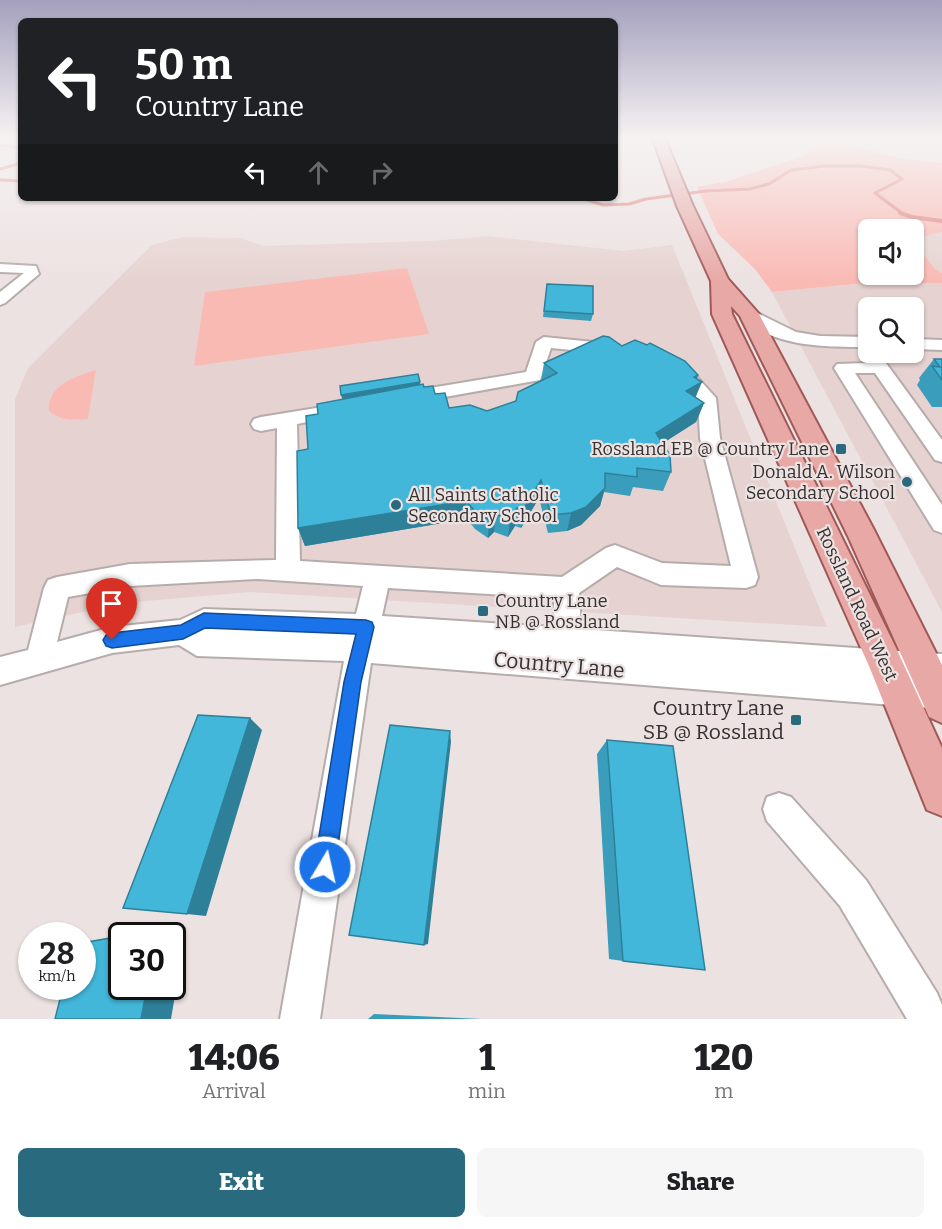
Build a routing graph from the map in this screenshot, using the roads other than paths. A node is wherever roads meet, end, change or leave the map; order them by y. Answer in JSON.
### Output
{"nodes":[{"id":1,"x":678,"y":187,"type":"edge"},
{"id":2,"x":0,"y":268,"type":"edge"},
{"id":3,"x":720,"y":281,"type":"junction"},
{"id":4,"x":0,"y":300,"type":"edge"},
{"id":5,"x":749,"y":314,"type":"junction"},
{"id":6,"x":798,"y":339,"type":"junction"},
{"id":7,"x":924,"y":344,"type":"edge"},
{"id":8,"x":942,"y":345,"type":"edge"},
{"id":9,"x":858,"y":349,"type":"edge"},
{"id":10,"x":632,"y":351,"type":"edge"},
{"id":11,"x":858,"y":359,"type":"edge"},
{"id":12,"x":663,"y":362,"type":"edge"},
{"id":13,"x":878,"y":363,"type":"edge"},
{"id":14,"x":774,"y":365,"type":"junction"},
{"id":15,"x":386,"y":402,"type":"edge"},
{"id":16,"x":364,"y":406,"type":"edge"},
{"id":17,"x":287,"y":419,"type":"junction"},
{"id":18,"x":261,"y":424,"type":"dead end"},
{"id":19,"x":942,"y":455,"type":"edge"},
{"id":20,"x":942,"y":524,"type":"edge"},
{"id":21,"x":288,"y":571,"type":"junction"},
{"id":22,"x":378,"y":576,"type":"junction"},
{"id":23,"x":566,"y":588,"type":"junction"},
{"id":24,"x":364,"y":638,"type":"junction"},
{"id":25,"x":568,"y":641,"type":"junction"},
{"id":26,"x":39,"y":660,"type":"junction"},
{"id":27,"x":0,"y":671,"type":"edge"},
{"id":28,"x":891,"y":677,"type":"junction"},
{"id":29,"x":938,"y":686,"type":"edge"},
{"id":30,"x":942,"y":795,"type":"edge"},
{"id":31,"x":779,"y":809,"type":"dead end"},
{"id":32,"x":300,"y":1019,"type":"edge"},
{"id":33,"x":927,"y":1019,"type":"edge"}],
"edges":[{"from":1,"to":3,"type":"main road","name":"Rossland Road West"},
{"from":2,"to":4,"type":"street"},
{"from":3,"to":5,"type":"main road","name":"Rossland Road West"},
{"from":3,"to":28,"type":"main road","name":"Rossland Road West"},
{"from":5,"to":6,"type":"street"},
{"from":5,"to":14,"type":"main road","name":"Rossland Road West"},
{"from":6,"to":9,"type":"street"},
{"from":6,"to":14,"type":"street"},
{"from":7,"to":8,"type":"street"},
{"from":10,"to":15,"type":"street"},
{"from":11,"to":20,"type":"street"},
{"from":12,"to":23,"type":"street"},
{"from":13,"to":19,"type":"street"},
{"from":14,"to":29,"type":"main road","name":"Rossland Road West"},
{"from":16,"to":17,"type":"street"},
{"from":17,"to":18,"type":"street"},
{"from":17,"to":21,"type":"street"},
{"from":21,"to":22,"type":"street"},
{"from":21,"to":26,"type":"street"},
{"from":22,"to":23,"type":"street"},
{"from":22,"to":24,"type":"street"},
{"from":23,"to":25,"type":"street"},
{"from":24,"to":25,"type":"street","name":"Country Lane"},
{"from":24,"to":26,"type":"street","name":"Country Lane"},
{"from":24,"to":28,"type":"street","name":"Country Lane"},
{"from":24,"to":32,"type":"street"},
{"from":25,"to":28,"type":"street","name":"Country Lane"},
{"from":26,"to":27,"type":"street","name":"Country Lane"},
{"from":28,"to":29,"type":"street","name":"Country Lane"},
{"from":28,"to":30,"type":"main road","name":"Rossland Road West"},
{"from":31,"to":33,"type":"street"}]}
